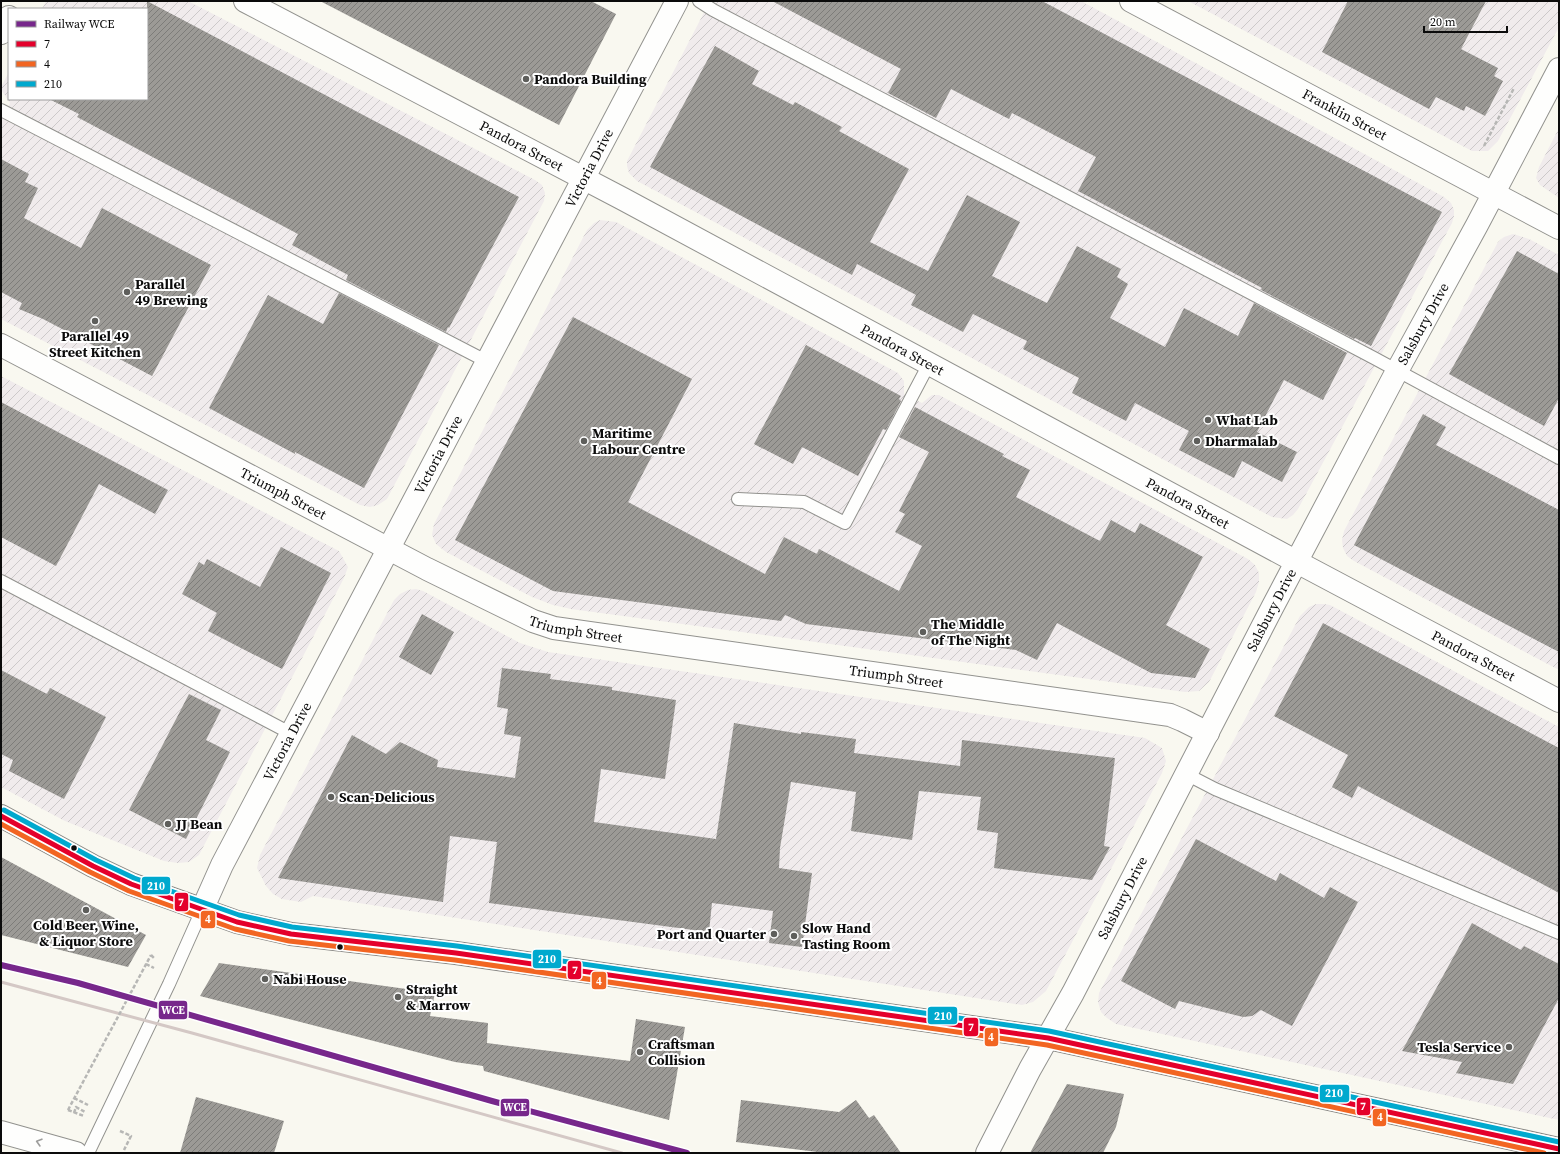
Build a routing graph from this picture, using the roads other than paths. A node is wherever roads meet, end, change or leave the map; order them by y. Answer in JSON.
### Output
{"nodes":[{"id":1,"x":245,"y":1,"type":"edge"},
{"id":2,"x":677,"y":1,"type":"edge"},
{"id":3,"x":699,"y":1,"type":"edge"},
{"id":4,"x":1131,"y":1,"type":"edge"},
{"id":5,"x":8,"y":19,"type":"edge"},
{"id":6,"x":1,"y":33,"type":"edge"},
{"id":7,"x":1559,"y":69,"type":"edge"},
{"id":8,"x":1,"y":110,"type":"edge"},
{"id":9,"x":584,"y":179,"type":"junction"},
{"id":10,"x":1494,"y":193,"type":"junction"},
{"id":11,"x":1559,"y":228,"type":"edge"},
{"id":12,"x":1,"y":345,"type":"edge"},
{"id":13,"x":488,"y":362,"type":"junction"},
{"id":14,"x":929,"y":364,"type":"junction"},
{"id":15,"x":1397,"y":372,"type":"junction"},
{"id":16,"x":1559,"y":458,"type":"edge"},
{"id":17,"x":738,"y":499,"type":"dead end"},
{"id":18,"x":389,"y":549,"type":"junction"},
{"id":19,"x":1297,"y":562,"type":"junction"},
{"id":20,"x":1,"y":581,"type":"edge"},
{"id":21,"x":1559,"y":701,"type":"edge"},
{"id":22,"x":1208,"y":733,"type":"junction"},
{"id":23,"x":292,"y":734,"type":"junction"},
{"id":24,"x":1186,"y":774,"type":"junction"},
{"id":25,"x":1,"y":816,"type":"edge"},
{"id":26,"x":202,"y":910,"type":"junction"},
{"id":27,"x":1559,"y":933,"type":"edge"},
{"id":28,"x":1048,"y":1038,"type":"junction"},
{"id":29,"x":1,"y":1132,"type":"edge"},
{"id":30,"x":1559,"y":1149,"type":"edge"},
{"id":31,"x":76,"y":1153,"type":"edge"},
{"id":32,"x":88,"y":1153,"type":"edge"},
{"id":33,"x":987,"y":1153,"type":"edge"}],
"edges":[{"from":1,"to":9,"type":"street","name":"Pandora Street"},
{"from":2,"to":9,"type":"street","name":"Victoria Drive"},
{"from":3,"to":15,"type":"lane"},
{"from":4,"to":10,"type":"street","name":"Franklin Street"},
{"from":5,"to":6,"type":"street"},
{"from":7,"to":10,"type":"street","name":"Salsbury Drive"},
{"from":8,"to":13,"type":"lane"},
{"from":9,"to":13,"type":"street","name":"Victoria Drive"},
{"from":9,"to":14,"type":"street","name":"Pandora Street"},
{"from":10,"to":11,"type":"street","name":"Franklin Street"},
{"from":10,"to":15,"type":"street","name":"Salsbury Drive"},
{"from":12,"to":18,"type":"street","name":"Triumph Street"},
{"from":13,"to":18,"type":"street","name":"Victoria Drive"},
{"from":14,"to":17,"type":"lane"},
{"from":14,"to":19,"type":"street","name":"Pandora Street"},
{"from":15,"to":16,"type":"lane"},
{"from":15,"to":19,"type":"street","name":"Salsbury Drive"},
{"from":18,"to":22,"type":"street","name":"Triumph Street"},
{"from":18,"to":23,"type":"street","name":"Victoria Drive"},
{"from":19,"to":21,"type":"street","name":"Pandora Street"},
{"from":19,"to":22,"type":"street","name":"Salsbury Drive"},
{"from":20,"to":23,"type":"lane"},
{"from":22,"to":24,"type":"street","name":"Salsbury Drive"},
{"from":23,"to":26,"type":"street","name":"Victoria Drive"},
{"from":24,"to":27,"type":"lane"},
{"from":24,"to":28,"type":"street","name":"Salsbury Drive"},
{"from":25,"to":26,"type":"main road"},
{"from":26,"to":28,"type":"main road"},
{"from":26,"to":32,"type":"lane"},
{"from":28,"to":30,"type":"main road"},
{"from":28,"to":33,"type":"street","name":"Salsbury Drive"},
{"from":31,"to":29,"type":"street","one_way":true}]}
